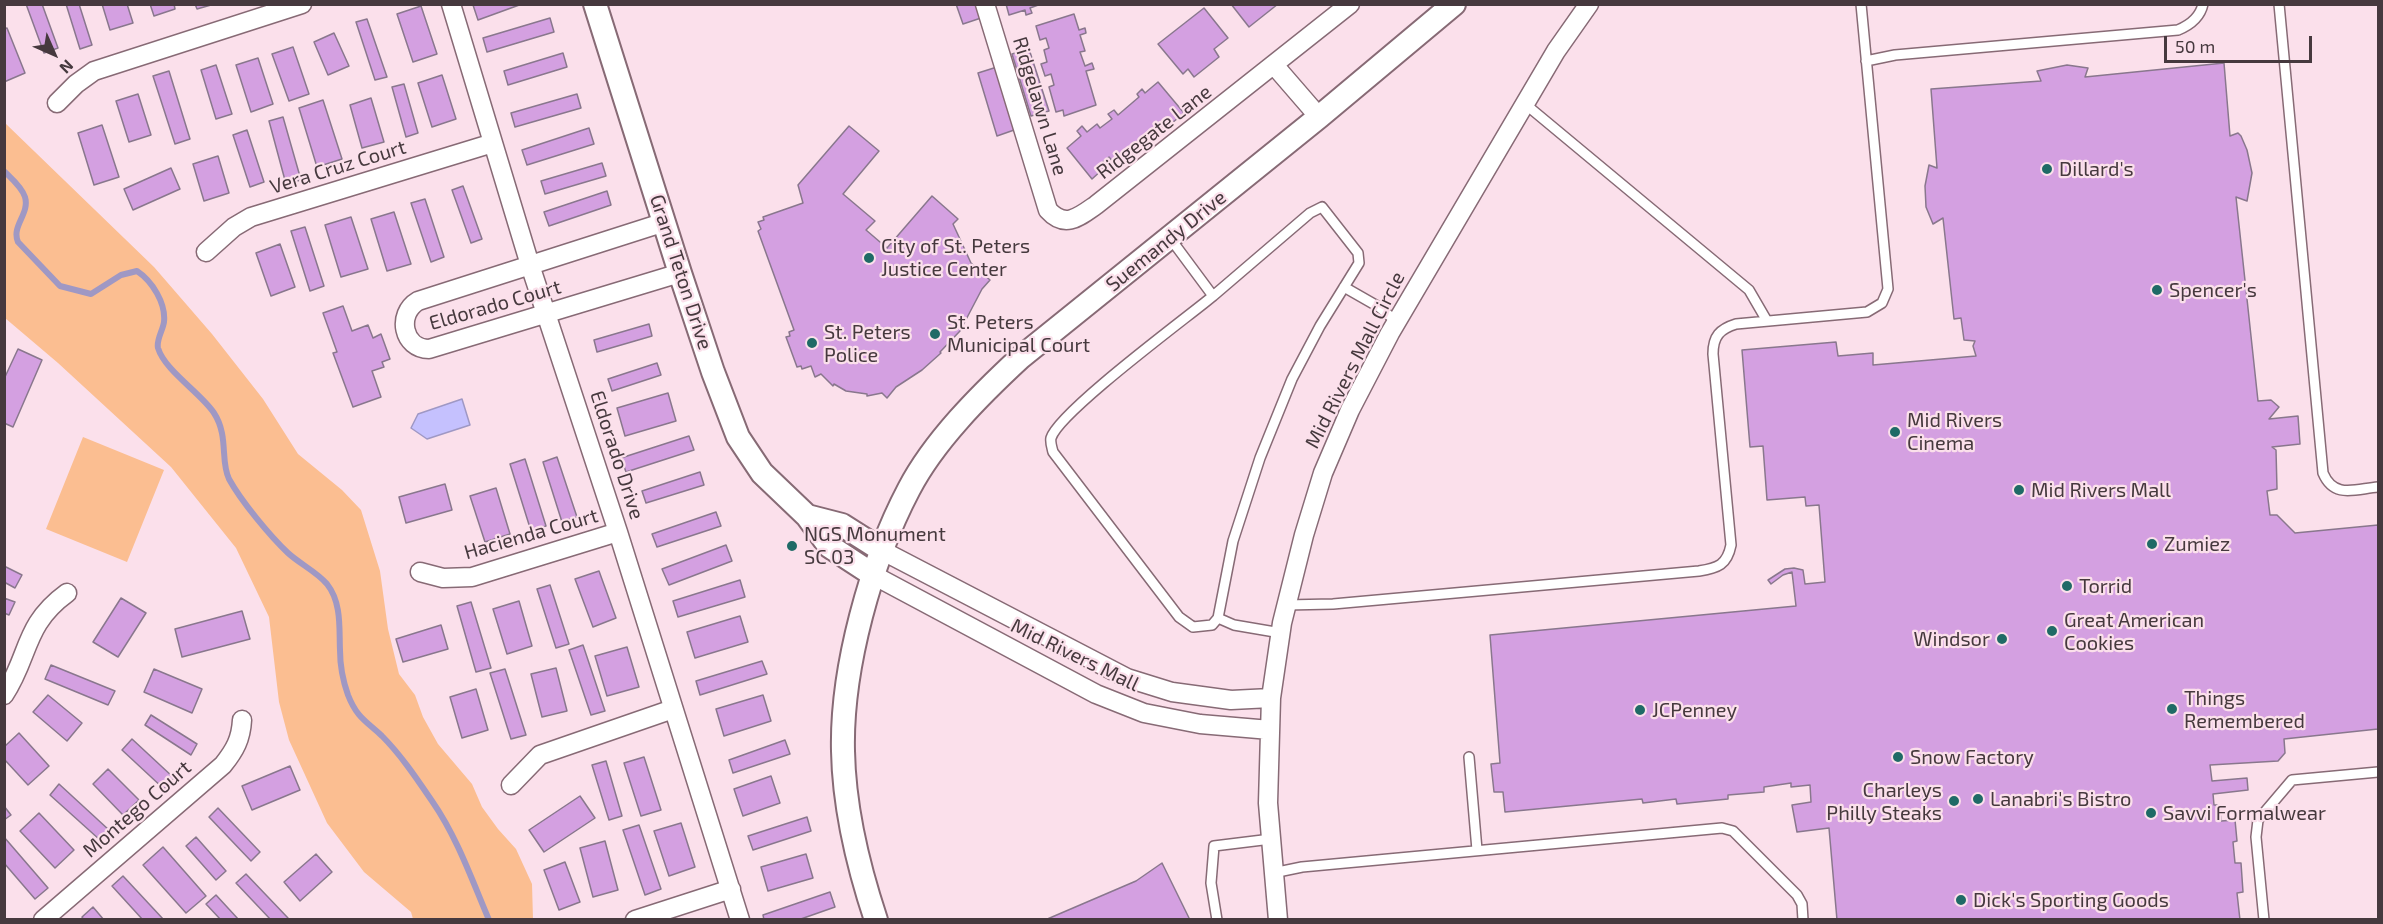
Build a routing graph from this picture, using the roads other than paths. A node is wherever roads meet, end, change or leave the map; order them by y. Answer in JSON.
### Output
{"nodes":[{"id":1,"x":302,"y":4,"type":"edge"},
{"id":2,"x":452,"y":4,"type":"edge"},
{"id":3,"x":595,"y":4,"type":"edge"},
{"id":4,"x":985,"y":4,"type":"edge"},
{"id":5,"x":1350,"y":4,"type":"edge"},
{"id":6,"x":1454,"y":4,"type":"edge"},
{"id":7,"x":1589,"y":4,"type":"edge"},
{"id":8,"x":1861,"y":4,"type":"edge"},
{"id":9,"x":2203,"y":4,"type":"edge"},
{"id":10,"x":2279,"y":4,"type":"edge"},
{"id":11,"x":1866,"y":61,"type":"junction"},
{"id":12,"x":1274,"y":64,"type":"junction"},
{"id":13,"x":57,"y":103,"type":"dead end"},
{"id":14,"x":1524,"y":103,"type":"junction"},
{"id":15,"x":1319,"y":117,"type":"junction"},
{"id":16,"x":493,"y":143,"type":"junction"},
{"id":17,"x":1055,"y":218,"type":"joint"},
{"id":18,"x":665,"y":222,"type":"junction"},
{"id":19,"x":1170,"y":238,"type":"junction"},
{"id":20,"x":206,"y":252,"type":"dead end"},
{"id":21,"x":530,"y":265,"type":"junction"},
{"id":22,"x":680,"y":273,"type":"junction"},
{"id":23,"x":1344,"y":286,"type":"junction"},
{"id":24,"x":1213,"y":296,"type":"junction"},
{"id":25,"x":547,"y":314,"type":"junction"},
{"id":26,"x":1767,"y":321,"type":"junction"},
{"id":27,"x":1397,"y":322,"type":"junction"},
{"id":28,"x":2379,"y":487,"type":"edge"},
{"id":29,"x":807,"y":516,"type":"junction"},
{"id":30,"x":618,"y":532,"type":"junction"},
{"id":31,"x":883,"y":551,"type":"junction"},
{"id":32,"x":420,"y":572,"type":"dead end"},
{"id":33,"x":875,"y":576,"type":"junction"},
{"id":34,"x":67,"y":593,"type":"dead end"},
{"id":35,"x":1286,"y":605,"type":"junction"},
{"id":36,"x":1218,"y":618,"type":"junction"},
{"id":37,"x":1281,"y":633,"type":"junction"},
{"id":38,"x":4,"y":695,"type":"edge"},
{"id":39,"x":1271,"y":698,"type":"junction"},
{"id":40,"x":673,"y":709,"type":"junction"},
{"id":41,"x":242,"y":720,"type":"dead end"},
{"id":42,"x":1270,"y":730,"type":"junction"},
{"id":43,"x":1469,"y":758,"type":"dead end"},
{"id":44,"x":2379,"y":772,"type":"edge"},
{"id":45,"x":511,"y":785,"type":"dead end"},
{"id":46,"x":1271,"y":839,"type":"junction"},
{"id":47,"x":1477,"y":850,"type":"junction"},
{"id":48,"x":1273,"y":873,"type":"junction"},
{"id":49,"x":731,"y":889,"type":"junction"},
{"id":50,"x":43,"y":920,"type":"edge"},
{"id":51,"x":635,"y":920,"type":"edge"},
{"id":52,"x":740,"y":920,"type":"edge"},
{"id":53,"x":876,"y":920,"type":"edge"},
{"id":54,"x":1217,"y":920,"type":"edge"},
{"id":55,"x":1278,"y":920,"type":"edge"},
{"id":56,"x":1803,"y":920,"type":"edge"},
{"id":57,"x":2264,"y":920,"type":"edge"}],
"edges":[{"from":1,"to":13,"type":"street"},
{"from":2,"to":16,"type":"street","name":"Eldorado Drive"},
{"from":3,"to":18,"type":"street","name":"Grand Teton Drive"},
{"from":4,"to":17,"type":"street","name":"Ridgelawn Lane"},
{"from":5,"to":12,"type":"street","name":"Ridgegate Lane"},
{"from":6,"to":15,"type":"street","name":"Suemandy Drive"},
{"from":7,"to":14,"type":"street","name":"Mid Rivers Mall Circle"},
{"from":8,"to":11,"type":"lane"},
{"from":9,"to":11,"type":"lane"},
{"from":10,"to":28,"type":"lane"},
{"from":11,"to":26,"type":"lane"},
{"from":12,"to":15,"type":"street"},
{"from":12,"to":17,"type":"street","name":"Ridgegate Lane"},
{"from":14,"to":26,"type":"lane"},
{"from":14,"to":27,"type":"street","name":"Mid Rivers Mall Circle"},
{"from":15,"to":19,"type":"street","name":"Suemandy Drive"},
{"from":16,"to":20,"type":"street","name":"Vera Cruz Court"},
{"from":16,"to":21,"type":"street","name":"Eldorado Drive"},
{"from":18,"to":21,"type":"street","name":"Eldorado Court"},
{"from":18,"to":22,"type":"street","name":"Grand Teton Drive"},
{"from":19,"to":24,"type":"lane"},
{"from":19,"to":31,"type":"street","name":"Suemandy Drive"},
{"from":21,"to":25,"type":"street","name":"Eldorado Drive"},
{"from":21,"to":25,"type":"street","name":"Eldorado Court"},
{"from":22,"to":25,"type":"street","name":"Eldorado Court"},
{"from":22,"to":29,"type":"street","name":"Grand Teton Drive"},
{"from":23,"to":24,"type":"lane"},
{"from":23,"to":27,"type":"lane"},
{"from":23,"to":36,"type":"lane"},
{"from":24,"to":36,"type":"lane"},
{"from":25,"to":30,"type":"street","name":"Eldorado Drive"},
{"from":26,"to":35,"type":"lane"},
{"from":27,"to":35,"type":"street","name":"Mid Rivers Mall Circle"},
{"from":29,"to":31,"type":"street","name":"Grand Teton Drive"},
{"from":29,"to":33,"type":"street","name":"Grand Teton Drive"},
{"from":30,"to":32,"type":"street","name":"Hacienda Court"},
{"from":30,"to":40,"type":"street","name":"Eldorado Drive"},
{"from":31,"to":33,"type":"street","name":"Suemandy Drive"},
{"from":31,"to":39,"type":"street","name":"Mid Rivers Mall"},
{"from":33,"to":42,"type":"street","name":"Mid Rivers Mall"},
{"from":33,"to":53,"type":"street","name":"Suemandy Drive"},
{"from":34,"to":38,"type":"street"},
{"from":35,"to":37,"type":"street","name":"Mid Rivers Mall Circle"},
{"from":36,"to":37,"type":"lane"},
{"from":37,"to":39,"type":"street","name":"Mid Rivers Mall Circle"},
{"from":39,"to":42,"type":"street","name":"Mid Rivers Mall Circle"},
{"from":40,"to":45,"type":"street"},
{"from":40,"to":49,"type":"street","name":"Eldorado Drive"},
{"from":41,"to":50,"type":"street","name":"Montego Court"},
{"from":42,"to":46,"type":"street","name":"Mid Rivers Mall Circle"},
{"from":43,"to":47,"type":"lane"},
{"from":44,"to":57,"type":"lane"},
{"from":46,"to":48,"type":"street","name":"Mid Rivers Mall Circle"},
{"from":46,"to":54,"type":"lane"},
{"from":47,"to":48,"type":"lane"},
{"from":47,"to":56,"type":"lane"},
{"from":48,"to":55,"type":"street","name":"Mid Rivers Mall Circle"},
{"from":49,"to":51,"type":"street"},
{"from":49,"to":52,"type":"street","name":"Eldorado Drive"}]}
